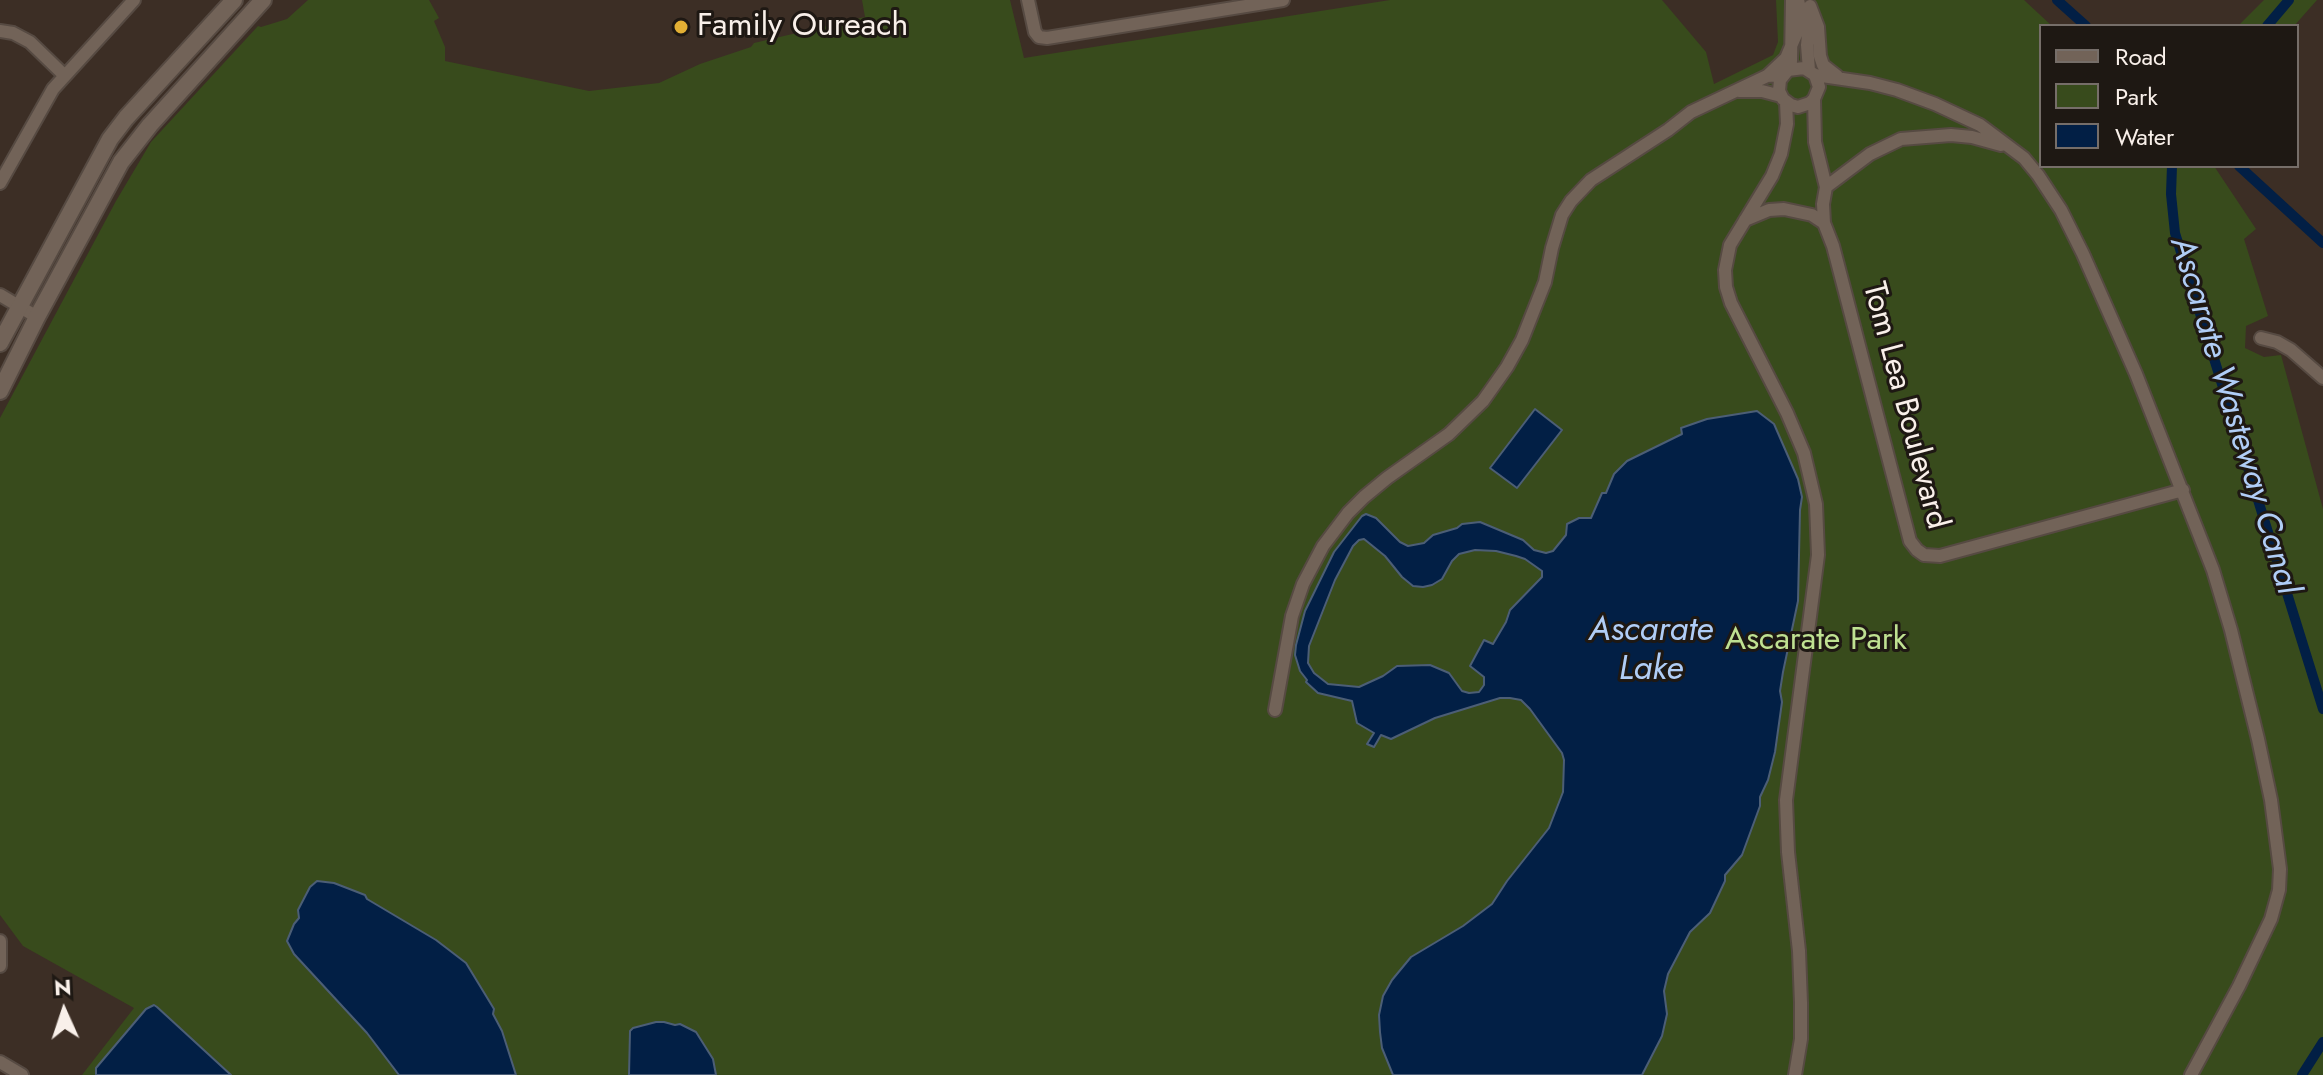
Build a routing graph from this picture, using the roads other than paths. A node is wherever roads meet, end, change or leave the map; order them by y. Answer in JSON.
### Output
{"nodes":[{"id":1,"x":134,"y":0,"type":"edge"},
{"id":2,"x":234,"y":0,"type":"edge"},
{"id":3,"x":263,"y":0,"type":"edge"},
{"id":4,"x":1028,"y":0,"type":"edge"},
{"id":5,"x":1283,"y":0,"type":"edge"},
{"id":6,"x":1792,"y":0,"type":"edge"},
{"id":7,"x":1806,"y":2,"type":"edge"},
{"id":8,"x":0,"y":31,"type":"edge"},
{"id":9,"x":1793,"y":43,"type":"junction"},
{"id":10,"x":1785,"y":72,"type":"junction"},
{"id":11,"x":1812,"y":73,"type":"junction"},
{"id":12,"x":64,"y":75,"type":"junction"},
{"id":13,"x":1767,"y":76,"type":"junction"},
{"id":14,"x":1852,"y":80,"type":"junction"},
{"id":15,"x":1736,"y":92,"type":"junction"},
{"id":16,"x":1783,"y":99,"type":"junction"},
{"id":17,"x":1814,"y":99,"type":"junction"},
{"id":18,"x":2008,"y":146,"type":"junction"},
{"id":19,"x":5,"y":163,"type":"edge"},
{"id":20,"x":0,"y":183,"type":"edge"},
{"id":21,"x":1826,"y":187,"type":"junction"},
{"id":22,"x":1743,"y":221,"type":"junction"},
{"id":23,"x":1824,"y":223,"type":"junction"},
{"id":24,"x":0,"y":295,"type":"edge"},
{"id":25,"x":18,"y":306,"type":"junction"},
{"id":26,"x":37,"y":317,"type":"junction"},
{"id":27,"x":2261,"y":338,"type":"dead end"},
{"id":28,"x":0,"y":343,"type":"edge"},
{"id":29,"x":2323,"y":378,"type":"edge"},
{"id":30,"x":0,"y":391,"type":"edge"},
{"id":31,"x":2183,"y":490,"type":"junction"},
{"id":32,"x":1275,"y":710,"type":"dead end"},
{"id":33,"x":0,"y":941,"type":"edge"},
{"id":34,"x":0,"y":966,"type":"edge"},
{"id":35,"x":0,"y":1062,"type":"edge"},
{"id":36,"x":22,"y":1075,"type":"edge"},
{"id":37,"x":1795,"y":1075,"type":"edge"},
{"id":38,"x":2191,"y":1075,"type":"edge"}],
"edges":[{"from":1,"to":12,"type":"street"},
{"from":2,"to":25,"type":"main road"},
{"from":3,"to":26,"type":"main road"},
{"from":4,"to":5,"type":"street"},
{"from":6,"to":9,"type":"street"},
{"from":7,"to":9,"type":"street"},
{"from":7,"to":11,"type":"street"},
{"from":7,"to":14,"type":"street"},
{"from":8,"to":12,"type":"street"},
{"from":9,"to":10,"type":"street"},
{"from":9,"to":13,"type":"street"},
{"from":10,"to":11,"type":"street"},
{"from":10,"to":13,"type":"street"},
{"from":10,"to":16,"type":"street"},
{"from":11,"to":14,"type":"street"},
{"from":11,"to":17,"type":"street"},
{"from":12,"to":19,"type":"street"},
{"from":13,"to":15,"type":"street"},
{"from":14,"to":18,"type":"street"},
{"from":15,"to":16,"type":"street"},
{"from":15,"to":32,"type":"street"},
{"from":16,"to":17,"type":"street"},
{"from":16,"to":22,"type":"street"},
{"from":17,"to":21,"type":"street","name":"Tom Lea Boulevard"},
{"from":18,"to":21,"type":"street"},
{"from":18,"to":31,"type":"street"},
{"from":19,"to":20,"type":"street"},
{"from":21,"to":23,"type":"street","name":"Tom Lea Boulevard"},
{"from":22,"to":23,"type":"street"},
{"from":22,"to":37,"type":"street"},
{"from":23,"to":31,"type":"street","name":"Tom Lea Boulevard"},
{"from":24,"to":25,"type":"street"},
{"from":25,"to":26,"type":"street"},
{"from":25,"to":28,"type":"main road"},
{"from":26,"to":30,"type":"main road"},
{"from":27,"to":29,"type":"street"},
{"from":31,"to":38,"type":"street"},
{"from":33,"to":34,"type":"street"},
{"from":35,"to":36,"type":"street"}]}
